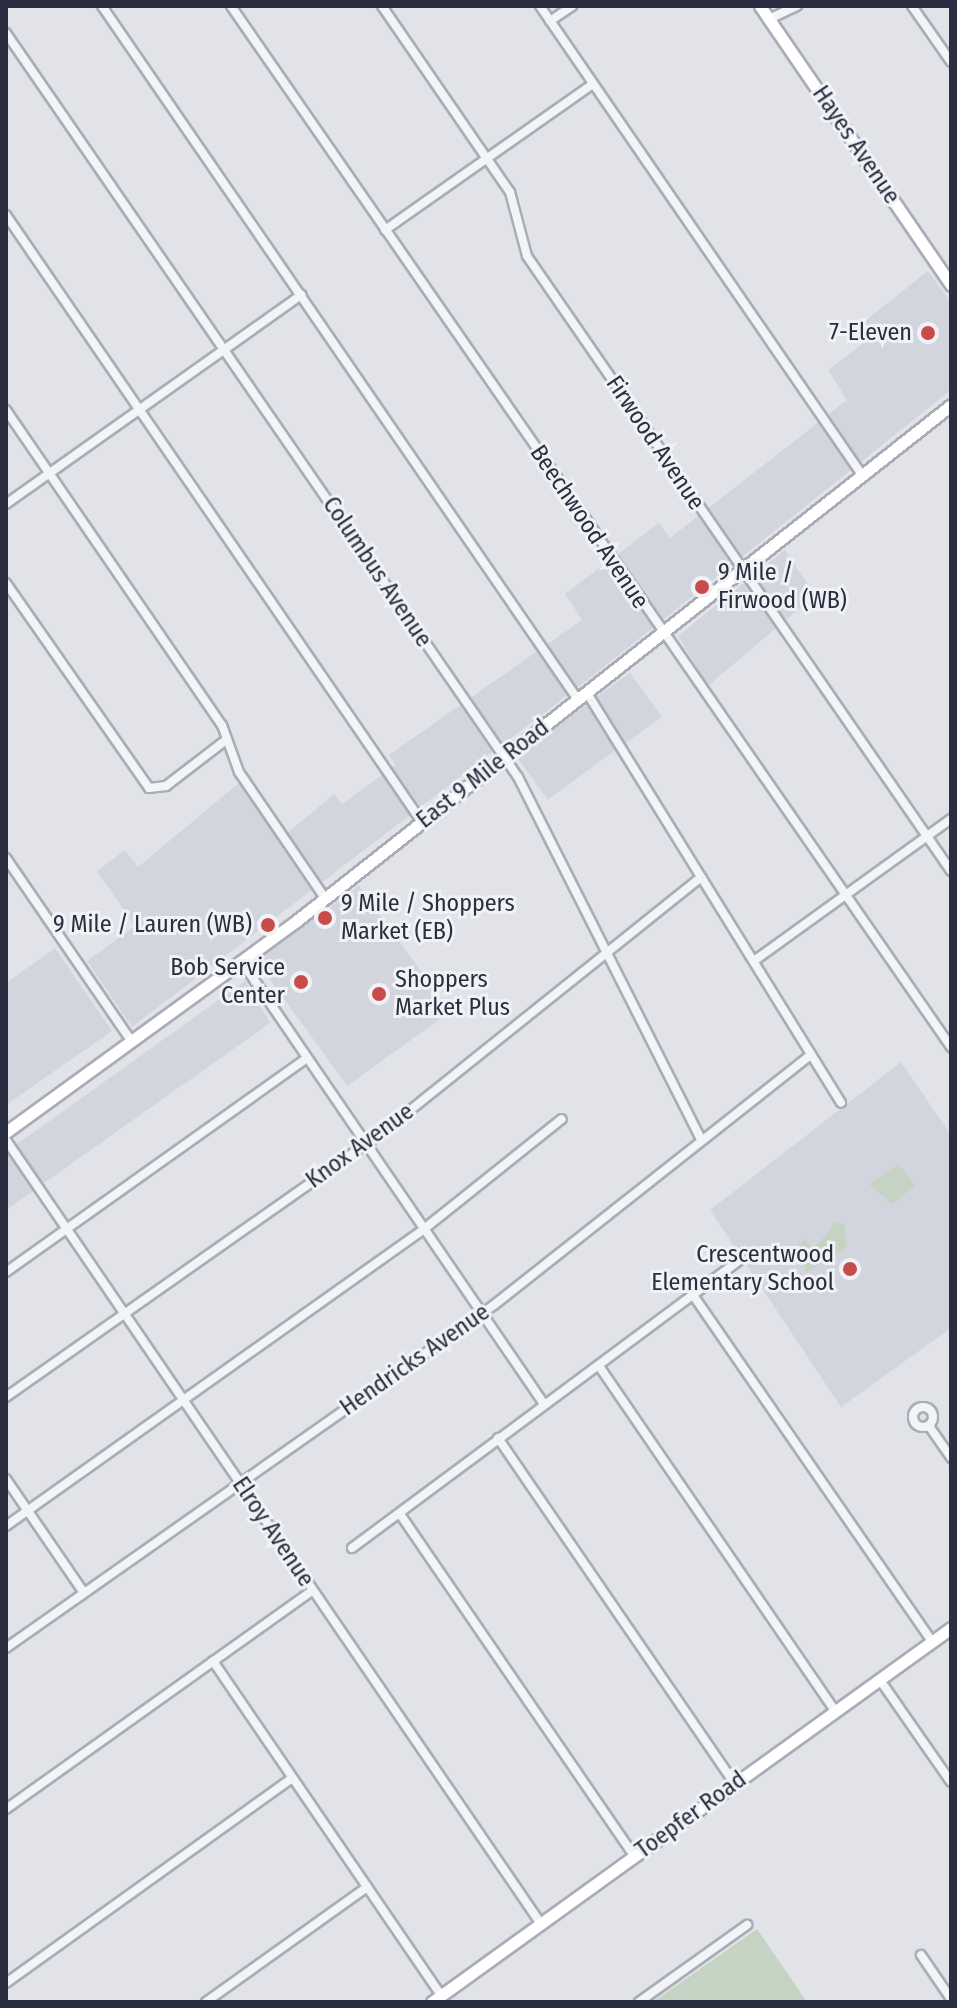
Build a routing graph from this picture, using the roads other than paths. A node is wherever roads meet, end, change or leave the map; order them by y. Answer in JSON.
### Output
{"nodes":[{"id":1,"x":102,"y":6,"type":"edge"},
{"id":2,"x":231,"y":6,"type":"edge"},
{"id":3,"x":382,"y":6,"type":"edge"},
{"id":4,"x":540,"y":6,"type":"edge"},
{"id":5,"x":572,"y":6,"type":"edge"},
{"id":6,"x":760,"y":6,"type":"edge"},
{"id":7,"x":797,"y":6,"type":"edge"},
{"id":8,"x":912,"y":6,"type":"edge"},
{"id":9,"x":769,"y":19,"type":"junction"},
{"id":10,"x":550,"y":21,"type":"junction"},
{"id":11,"x":6,"y":33,"type":"edge"},
{"id":12,"x":951,"y":62,"type":"edge"},
{"id":13,"x":593,"y":84,"type":"junction"},
{"id":14,"x":487,"y":158,"type":"junction"},
{"id":15,"x":6,"y":215,"type":"edge"},
{"id":16,"x":385,"y":230,"type":"junction"},
{"id":17,"x":951,"y":285,"type":"edge"},
{"id":18,"x":301,"y":295,"type":"junction"},
{"id":19,"x":223,"y":349,"type":"junction"},
{"id":20,"x":951,"y":405,"type":"edge"},
{"id":21,"x":138,"y":407,"type":"junction"},
{"id":22,"x":6,"y":410,"type":"edge"},
{"id":23,"x":49,"y":472,"type":"junction"},
{"id":24,"x":862,"y":475,"type":"junction"},
{"id":25,"x":6,"y":504,"type":"edge"},
{"id":26,"x":743,"y":570,"type":"junction"},
{"id":27,"x":6,"y":583,"type":"edge"},
{"id":28,"x":664,"y":633,"type":"junction"},
{"id":29,"x":582,"y":696,"type":"junction"},
{"id":30,"x":226,"y":740,"type":"junction"},
{"id":31,"x":504,"y":758,"type":"junction"},
{"id":32,"x":951,"y":819,"type":"edge"},
{"id":33,"x":422,"y":822,"type":"junction"},
{"id":34,"x":927,"y":836,"type":"junction"},
{"id":35,"x":6,"y":858,"type":"edge"},
{"id":36,"x":951,"y":871,"type":"edge"},
{"id":37,"x":701,"y":877,"type":"junction"},
{"id":38,"x":845,"y":893,"type":"junction"},
{"id":39,"x":325,"y":898,"type":"junction"},
{"id":40,"x":605,"y":952,"type":"junction"},
{"id":41,"x":754,"y":961,"type":"junction"},
{"id":42,"x":242,"y":962,"type":"junction"},
{"id":43,"x":132,"y":1042,"type":"junction"},
{"id":44,"x":951,"y":1047,"type":"edge"},
{"id":45,"x":811,"y":1055,"type":"junction"},
{"id":46,"x":306,"y":1059,"type":"junction"},
{"id":47,"x":841,"y":1103,"type":"dead end"},
{"id":48,"x":562,"y":1119,"type":"dead end"},
{"id":49,"x":6,"y":1132,"type":"edge"},
{"id":50,"x":701,"y":1139,"type":"junction"},
{"id":51,"x":6,"y":1140,"type":"edge"},
{"id":52,"x":365,"y":1144,"type":"junction"},
{"id":53,"x":66,"y":1229,"type":"junction"},
{"id":54,"x":424,"y":1229,"type":"junction"},
{"id":55,"x":741,"y":1259,"type":"dead end"},
{"id":56,"x":6,"y":1272,"type":"edge"},
{"id":57,"x":693,"y":1295,"type":"junction"},
{"id":58,"x":123,"y":1313,"type":"junction"},
{"id":59,"x":481,"y":1313,"type":"junction"},
{"id":60,"x":599,"y":1366,"type":"junction"},
{"id":61,"x":6,"y":1397,"type":"edge"},
{"id":62,"x":182,"y":1399,"type":"junction"},
{"id":63,"x":544,"y":1404,"type":"junction"},
{"id":64,"x":929,"y":1426,"type":"dead end"},
{"id":65,"x":498,"y":1438,"type":"junction"},
{"id":66,"x":951,"y":1458,"type":"edge"},
{"id":67,"x":6,"y":1479,"type":"edge"},
{"id":68,"x":240,"y":1484,"type":"junction"},
{"id":69,"x":28,"y":1511,"type":"junction"},
{"id":70,"x":400,"y":1514,"type":"junction"},
{"id":71,"x":6,"y":1526,"type":"edge"},
{"id":72,"x":352,"y":1548,"type":"dead end"},
{"id":73,"x":312,"y":1591,"type":"junction"},
{"id":74,"x":84,"y":1593,"type":"junction"},
{"id":75,"x":951,"y":1628,"type":"edge"},
{"id":76,"x":932,"y":1642,"type":"junction"},
{"id":77,"x":6,"y":1648,"type":"edge"},
{"id":78,"x":213,"y":1661,"type":"junction"},
{"id":79,"x":880,"y":1680,"type":"junction"},
{"id":80,"x":835,"y":1711,"type":"junction"},
{"id":81,"x":292,"y":1778,"type":"junction"},
{"id":82,"x":951,"y":1782,"type":"edge"},
{"id":83,"x":735,"y":1784,"type":"junction"},
{"id":84,"x":6,"y":1809,"type":"edge"},
{"id":85,"x":634,"y":1856,"type":"junction"},
{"id":86,"x":367,"y":1887,"type":"junction"},
{"id":87,"x":541,"y":1924,"type":"junction"},
{"id":88,"x":747,"y":1925,"type":"dead end"},
{"id":89,"x":921,"y":1955,"type":"dead end"},
{"id":90,"x":6,"y":1983,"type":"edge"},
{"id":91,"x":436,"y":1998,"type":"edge"},
{"id":92,"x":951,"y":1999,"type":"edge"},
{"id":93,"x":206,"y":2002,"type":"edge"},
{"id":94,"x":639,"y":2002,"type":"edge"}],
"edges":[{"from":1,"to":18,"type":"street"},
{"from":2,"to":16,"type":"street","name":"Beechwood Avenue"},
{"from":3,"to":14,"type":"street","name":"Firwood Avenue"},
{"from":4,"to":10,"type":"street"},
{"from":5,"to":10,"type":"street"},
{"from":6,"to":9,"type":"main road","name":"Hayes Avenue"},
{"from":7,"to":9,"type":"street"},
{"from":8,"to":12,"type":"street"},
{"from":9,"to":17,"type":"main road","name":"Hayes Avenue"},
{"from":10,"to":13,"type":"street"},
{"from":11,"to":19,"type":"street","name":"Columbus Avenue"},
{"from":13,"to":14,"type":"street"},
{"from":13,"to":24,"type":"street"},
{"from":14,"to":16,"type":"street"},
{"from":14,"to":26,"type":"street","name":"Firwood Avenue"},
{"from":15,"to":21,"type":"street"},
{"from":16,"to":28,"type":"street","name":"Beechwood Avenue"},
{"from":18,"to":19,"type":"street"},
{"from":18,"to":29,"type":"street"},
{"from":19,"to":21,"type":"street"},
{"from":19,"to":31,"type":"street","name":"Columbus Avenue"},
{"from":20,"to":24,"type":"main road","name":"East 9 Mile Road"},
{"from":21,"to":23,"type":"street"},
{"from":21,"to":33,"type":"street"},
{"from":22,"to":23,"type":"street"},
{"from":23,"to":25,"type":"street"},
{"from":23,"to":30,"type":"street"},
{"from":24,"to":26,"type":"main road","name":"East 9 Mile Road"},
{"from":26,"to":28,"type":"main road","name":"East 9 Mile Road"},
{"from":26,"to":34,"type":"street","name":"Firwood Avenue"},
{"from":27,"to":30,"type":"street"},
{"from":28,"to":29,"type":"main road","name":"East 9 Mile Road"},
{"from":28,"to":38,"type":"street","name":"Beechwood Avenue"},
{"from":29,"to":31,"type":"main road","name":"East 9 Mile Road"},
{"from":29,"to":37,"type":"street"},
{"from":30,"to":39,"type":"street"},
{"from":31,"to":33,"type":"main road","name":"East 9 Mile Road"},
{"from":31,"to":40,"type":"street","name":"Columbus Avenue"},
{"from":32,"to":34,"type":"street"},
{"from":33,"to":39,"type":"main road","name":"East 9 Mile Road"},
{"from":34,"to":36,"type":"street","name":"Firwood Avenue"},
{"from":34,"to":38,"type":"street"},
{"from":35,"to":43,"type":"street"},
{"from":37,"to":40,"type":"street","name":"Knox Avenue"},
{"from":37,"to":41,"type":"street"},
{"from":38,"to":41,"type":"street"},
{"from":38,"to":44,"type":"street","name":"Beechwood Avenue"},
{"from":39,"to":42,"type":"main road","name":"East 9 Mile Road"},
{"from":40,"to":50,"type":"street","name":"Columbus Avenue"},
{"from":40,"to":52,"type":"street","name":"Knox Avenue"},
{"from":41,"to":45,"type":"street"},
{"from":42,"to":43,"type":"main road","name":"East 9 Mile Road"},
{"from":42,"to":46,"type":"street"},
{"from":43,"to":49,"type":"main road","name":"East 9 Mile Road"},
{"from":45,"to":47,"type":"street"},
{"from":45,"to":50,"type":"street","name":"Hendricks Avenue"},
{"from":46,"to":52,"type":"street"},
{"from":46,"to":53,"type":"street"},
{"from":48,"to":54,"type":"street"},
{"from":50,"to":59,"type":"street","name":"Hendricks Avenue"},
{"from":51,"to":53,"type":"street","name":"Elroy Avenue"},
{"from":52,"to":54,"type":"street"},
{"from":52,"to":58,"type":"street","name":"Knox Avenue"},
{"from":53,"to":56,"type":"street"},
{"from":53,"to":58,"type":"street","name":"Elroy Avenue"},
{"from":54,"to":59,"type":"street"},
{"from":54,"to":62,"type":"street"},
{"from":55,"to":57,"type":"street"},
{"from":57,"to":60,"type":"street"},
{"from":57,"to":76,"type":"street"},
{"from":58,"to":61,"type":"street","name":"Knox Avenue"},
{"from":58,"to":62,"type":"street","name":"Elroy Avenue"},
{"from":59,"to":63,"type":"street"},
{"from":59,"to":68,"type":"street","name":"Hendricks Avenue"},
{"from":60,"to":63,"type":"street"},
{"from":60,"to":80,"type":"street"},
{"from":62,"to":68,"type":"street","name":"Elroy Avenue"},
{"from":62,"to":69,"type":"street"},
{"from":63,"to":65,"type":"street"},
{"from":64,"to":66,"type":"street"},
{"from":65,"to":70,"type":"street"},
{"from":65,"to":83,"type":"street"},
{"from":67,"to":69,"type":"street"},
{"from":68,"to":73,"type":"street","name":"Elroy Avenue"},
{"from":68,"to":74,"type":"street","name":"Hendricks Avenue"},
{"from":69,"to":71,"type":"street"},
{"from":69,"to":74,"type":"street"},
{"from":70,"to":72,"type":"street"},
{"from":70,"to":85,"type":"street"},
{"from":73,"to":78,"type":"street"},
{"from":73,"to":87,"type":"street","name":"Elroy Avenue"},
{"from":74,"to":77,"type":"street","name":"Hendricks Avenue"},
{"from":75,"to":76,"type":"main road","name":"Toepfer Road"},
{"from":76,"to":79,"type":"main road","name":"Toepfer Road"},
{"from":78,"to":81,"type":"street"},
{"from":78,"to":84,"type":"street"},
{"from":79,"to":80,"type":"main road","name":"Toepfer Road"},
{"from":79,"to":82,"type":"street"},
{"from":80,"to":83,"type":"main road","name":"Toepfer Road"},
{"from":81,"to":86,"type":"street"},
{"from":81,"to":90,"type":"street"},
{"from":83,"to":85,"type":"main road","name":"Toepfer Road"},
{"from":85,"to":87,"type":"main road","name":"Toepfer Road"},
{"from":86,"to":91,"type":"street"},
{"from":86,"to":93,"type":"street"},
{"from":87,"to":91,"type":"main road","name":"Toepfer Road"},
{"from":88,"to":94,"type":"street"},
{"from":89,"to":92,"type":"street"}]}
